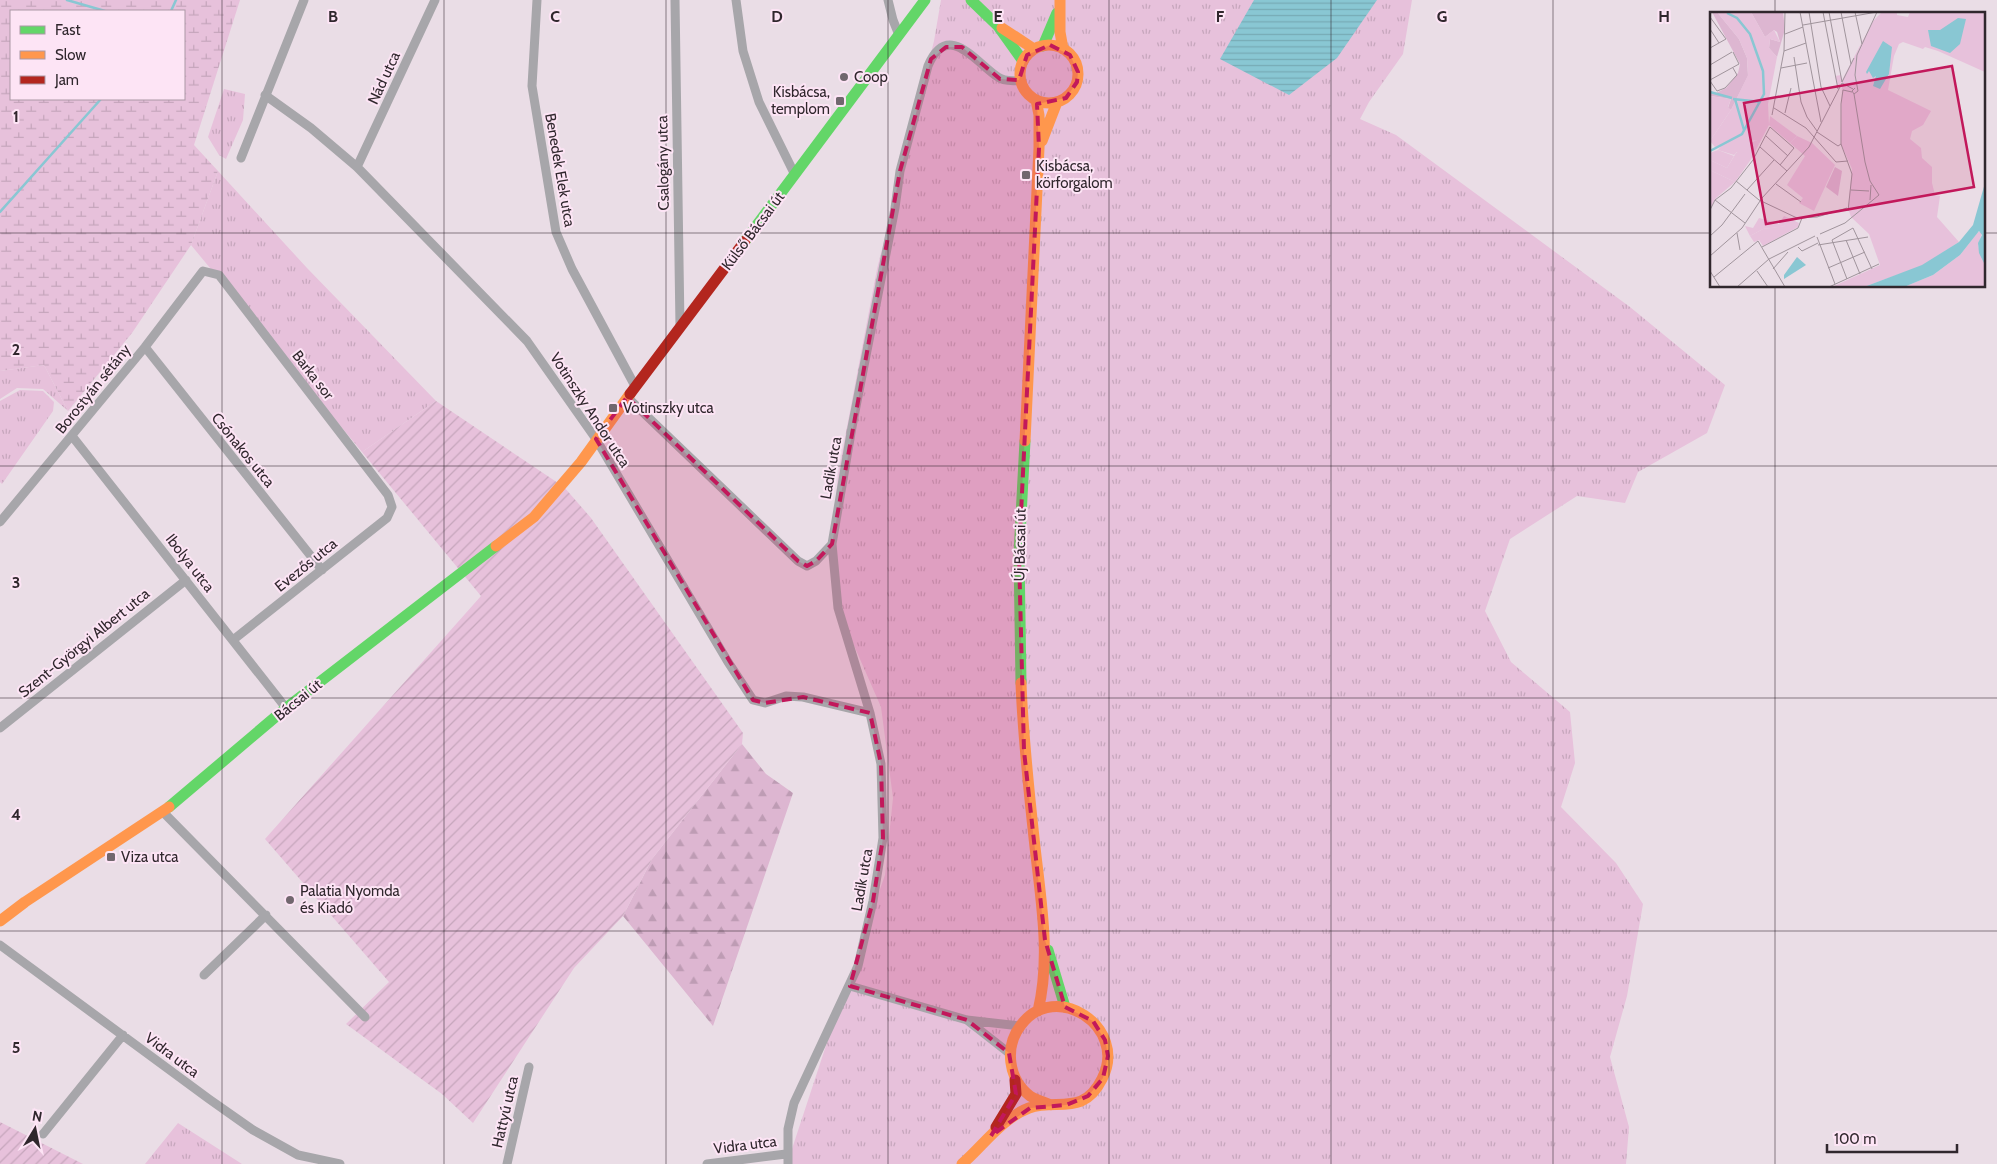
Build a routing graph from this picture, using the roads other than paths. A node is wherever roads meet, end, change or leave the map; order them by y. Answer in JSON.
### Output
{"nodes":[{"id":1,"x":304,"y":0,"type":"edge"},
{"id":2,"x":435,"y":0,"type":"edge"},
{"id":3,"x":537,"y":0,"type":"edge"},
{"id":4,"x":675,"y":0,"type":"edge"},
{"id":5,"x":736,"y":0,"type":"edge"},
{"id":6,"x":888,"y":0,"type":"edge"},
{"id":7,"x":925,"y":0,"type":"edge"},
{"id":8,"x":971,"y":0,"type":"edge"},
{"id":9,"x":1060,"y":3,"type":"edge"},
{"id":10,"x":998,"y":26,"type":"junction"},
{"id":11,"x":899,"y":35,"type":"junction"},
{"id":12,"x":1039,"y":47,"type":"junction"},
{"id":13,"x":1062,"y":49,"type":"junction"},
{"id":14,"x":1023,"y":61,"type":"junction"},
{"id":15,"x":1020,"y":81,"type":"junction"},
{"id":16,"x":265,"y":95,"type":"junction"},
{"id":17,"x":1036,"y":100,"type":"junction"},
{"id":18,"x":1057,"y":102,"type":"junction"},
{"id":19,"x":1039,"y":148,"type":"junction"},
{"id":20,"x":241,"y":158,"type":"dead end"},
{"id":21,"x":358,"y":167,"type":"junction"},
{"id":22,"x":795,"y":175,"type":"junction"},
{"id":23,"x":203,"y":271,"type":"joint"},
{"id":24,"x":680,"y":326,"type":"junction"},
{"id":25,"x":145,"y":347,"type":"junction"},
{"id":26,"x":635,"y":386,"type":"junction"},
{"id":27,"x":627,"y":397,"type":"junction"},
{"id":28,"x":72,"y":436,"type":"junction"},
{"id":29,"x":596,"y":439,"type":"junction"},
{"id":30,"x":581,"y":462,"type":"joint"},
{"id":31,"x":392,"y":507,"type":"joint"},
{"id":32,"x":0,"y":522,"type":"edge"},
{"id":33,"x":832,"y":544,"type":"junction"},
{"id":34,"x":322,"y":570,"type":"junction"},
{"id":35,"x":186,"y":580,"type":"junction"},
{"id":36,"x":233,"y":640,"type":"junction"},
{"id":37,"x":286,"y":708,"type":"junction"},
{"id":38,"x":870,"y":713,"type":"junction"},
{"id":39,"x":0,"y":728,"type":"edge"},
{"id":40,"x":163,"y":812,"type":"junction"},
{"id":41,"x":266,"y":915,"type":"junction"},
{"id":42,"x":0,"y":921,"type":"edge"},
{"id":43,"x":1045,"y":940,"type":"junction"},
{"id":44,"x":0,"y":945,"type":"edge"},
{"id":45,"x":204,"y":975,"type":"dead end"},
{"id":46,"x":850,"y":986,"type":"junction"},
{"id":47,"x":1065,"y":1008,"type":"junction"},
{"id":48,"x":1038,"y":1011,"type":"junction"},
{"id":49,"x":365,"y":1017,"type":"dead end"},
{"id":50,"x":967,"y":1020,"type":"junction"},
{"id":51,"x":1020,"y":1026,"type":"junction"},
{"id":52,"x":123,"y":1035,"type":"junction"},
{"id":53,"x":1009,"y":1054,"type":"junction"},
{"id":54,"x":529,"y":1067,"type":"dead end"},
{"id":55,"x":1014,"y":1079,"type":"junction"},
{"id":56,"x":1051,"y":1105,"type":"junction"},
{"id":57,"x":43,"y":1134,"type":"dead end"},
{"id":58,"x":991,"y":1136,"type":"junction"},
{"id":59,"x":786,"y":1154,"type":"junction"},
{"id":60,"x":340,"y":1164,"type":"edge"},
{"id":61,"x":507,"y":1164,"type":"edge"},
{"id":62,"x":707,"y":1164,"type":"edge"},
{"id":63,"x":788,"y":1164,"type":"edge"},
{"id":64,"x":962,"y":1164,"type":"edge"}],
"edges":[{"from":1,"to":16,"type":"street"},
{"from":2,"to":21,"type":"street","name":"Nád utca"},
{"from":3,"to":26,"type":"street","name":"Benedek Elek utca"},
{"from":4,"to":24,"type":"street","name":"Csalogány utca"},
{"from":5,"to":22,"type":"street"},
{"from":6,"to":11,"type":"street"},
{"from":7,"to":11,"type":"main road","name":"Külső Bácsai út"},
{"from":8,"to":10,"type":"main road"},
{"from":9,"to":12,"type":"main road"},
{"from":9,"to":13,"type":"main road"},
{"from":10,"to":12,"type":"main road"},
{"from":10,"to":14,"type":"main road"},
{"from":11,"to":22,"type":"main road","name":"Külső Bácsai út"},
{"from":12,"to":13,"type":"main road"},
{"from":12,"to":14,"type":"main road"},
{"from":13,"to":18,"type":"main road","name":"Új Bácsai út"},
{"from":14,"to":15,"type":"main road"},
{"from":15,"to":17,"type":"main road"},
{"from":15,"to":33,"type":"street","name":"Ladik utca"},
{"from":16,"to":20,"type":"street"},
{"from":16,"to":21,"type":"street","name":"Votinszky Andor utca"},
{"from":17,"to":18,"type":"main road"},
{"from":17,"to":19,"type":"main road","name":"Új Bácsai út"},
{"from":18,"to":19,"type":"main road","name":"Új Bácsai út"},
{"from":19,"to":43,"type":"main road","name":"Új Bácsai út"},
{"from":21,"to":29,"type":"street","name":"Votinszky Andor utca"},
{"from":22,"to":24,"type":"main road","name":"Külső Bácsai út"},
{"from":23,"to":25,"type":"street","name":"Borostyán sétány"},
{"from":23,"to":31,"type":"street","name":"Barka sor"},
{"from":24,"to":26,"type":"main road","name":"Külső Bácsai út"},
{"from":25,"to":28,"type":"street","name":"Borostyán sétány"},
{"from":25,"to":34,"type":"street","name":"Csónakos utca"},
{"from":26,"to":27,"type":"main road","name":"Külső Bácsai út"},
{"from":27,"to":29,"type":"main road","name":"Külső Bácsai út"},
{"from":27,"to":33,"type":"street"},
{"from":28,"to":32,"type":"street","name":"Borostyán sétány"},
{"from":28,"to":35,"type":"street","name":"Ibolya utca"},
{"from":29,"to":30,"type":"main road","name":"Külső Bácsai út"},
{"from":29,"to":38,"type":"street","name":"Votinszky Andor utca"},
{"from":30,"to":37,"type":"main road","name":"Bácsai út"},
{"from":31,"to":34,"type":"street","name":"Evezős utca"},
{"from":33,"to":38,"type":"street","name":"Ladik utca"},
{"from":34,"to":36,"type":"street","name":"Evezős utca"},
{"from":35,"to":36,"type":"street","name":"Ibolya utca"},
{"from":35,"to":39,"type":"street","name":"Szent-Györgyi Albert utca"},
{"from":36,"to":37,"type":"street","name":"Ibolya utca"},
{"from":37,"to":40,"type":"main road","name":"Bácsai út"},
{"from":38,"to":46,"type":"street","name":"Ladik utca"},
{"from":40,"to":41,"type":"street"},
{"from":40,"to":42,"type":"main road","name":"Bácsai út"},
{"from":41,"to":45,"type":"street"},
{"from":41,"to":49,"type":"street"},
{"from":43,"to":47,"type":"main road","name":"Új Bácsai út"},
{"from":43,"to":48,"type":"main road","name":"Új Bácsai út"},
{"from":44,"to":52,"type":"street","name":"Vidra utca"},
{"from":46,"to":50,"type":"street"},
{"from":46,"to":59,"type":"street","name":"Ladik utca"},
{"from":47,"to":48,"type":"main road"},
{"from":47,"to":56,"type":"main road"},
{"from":48,"to":51,"type":"main road"},
{"from":50,"to":51,"type":"street"},
{"from":50,"to":53,"type":"street"},
{"from":51,"to":53,"type":"main road"},
{"from":52,"to":57,"type":"street"},
{"from":52,"to":60,"type":"street","name":"Vidra utca"},
{"from":53,"to":55,"type":"main road"},
{"from":54,"to":61,"type":"street","name":"Hattyú utca"},
{"from":55,"to":56,"type":"main road"},
{"from":55,"to":58,"type":"main road"},
{"from":56,"to":58,"type":"main road"},
{"from":58,"to":64,"type":"main road"},
{"from":59,"to":62,"type":"street","name":"Vidra utca"},
{"from":59,"to":63,"type":"street","name":"Ladik utca"}]}
